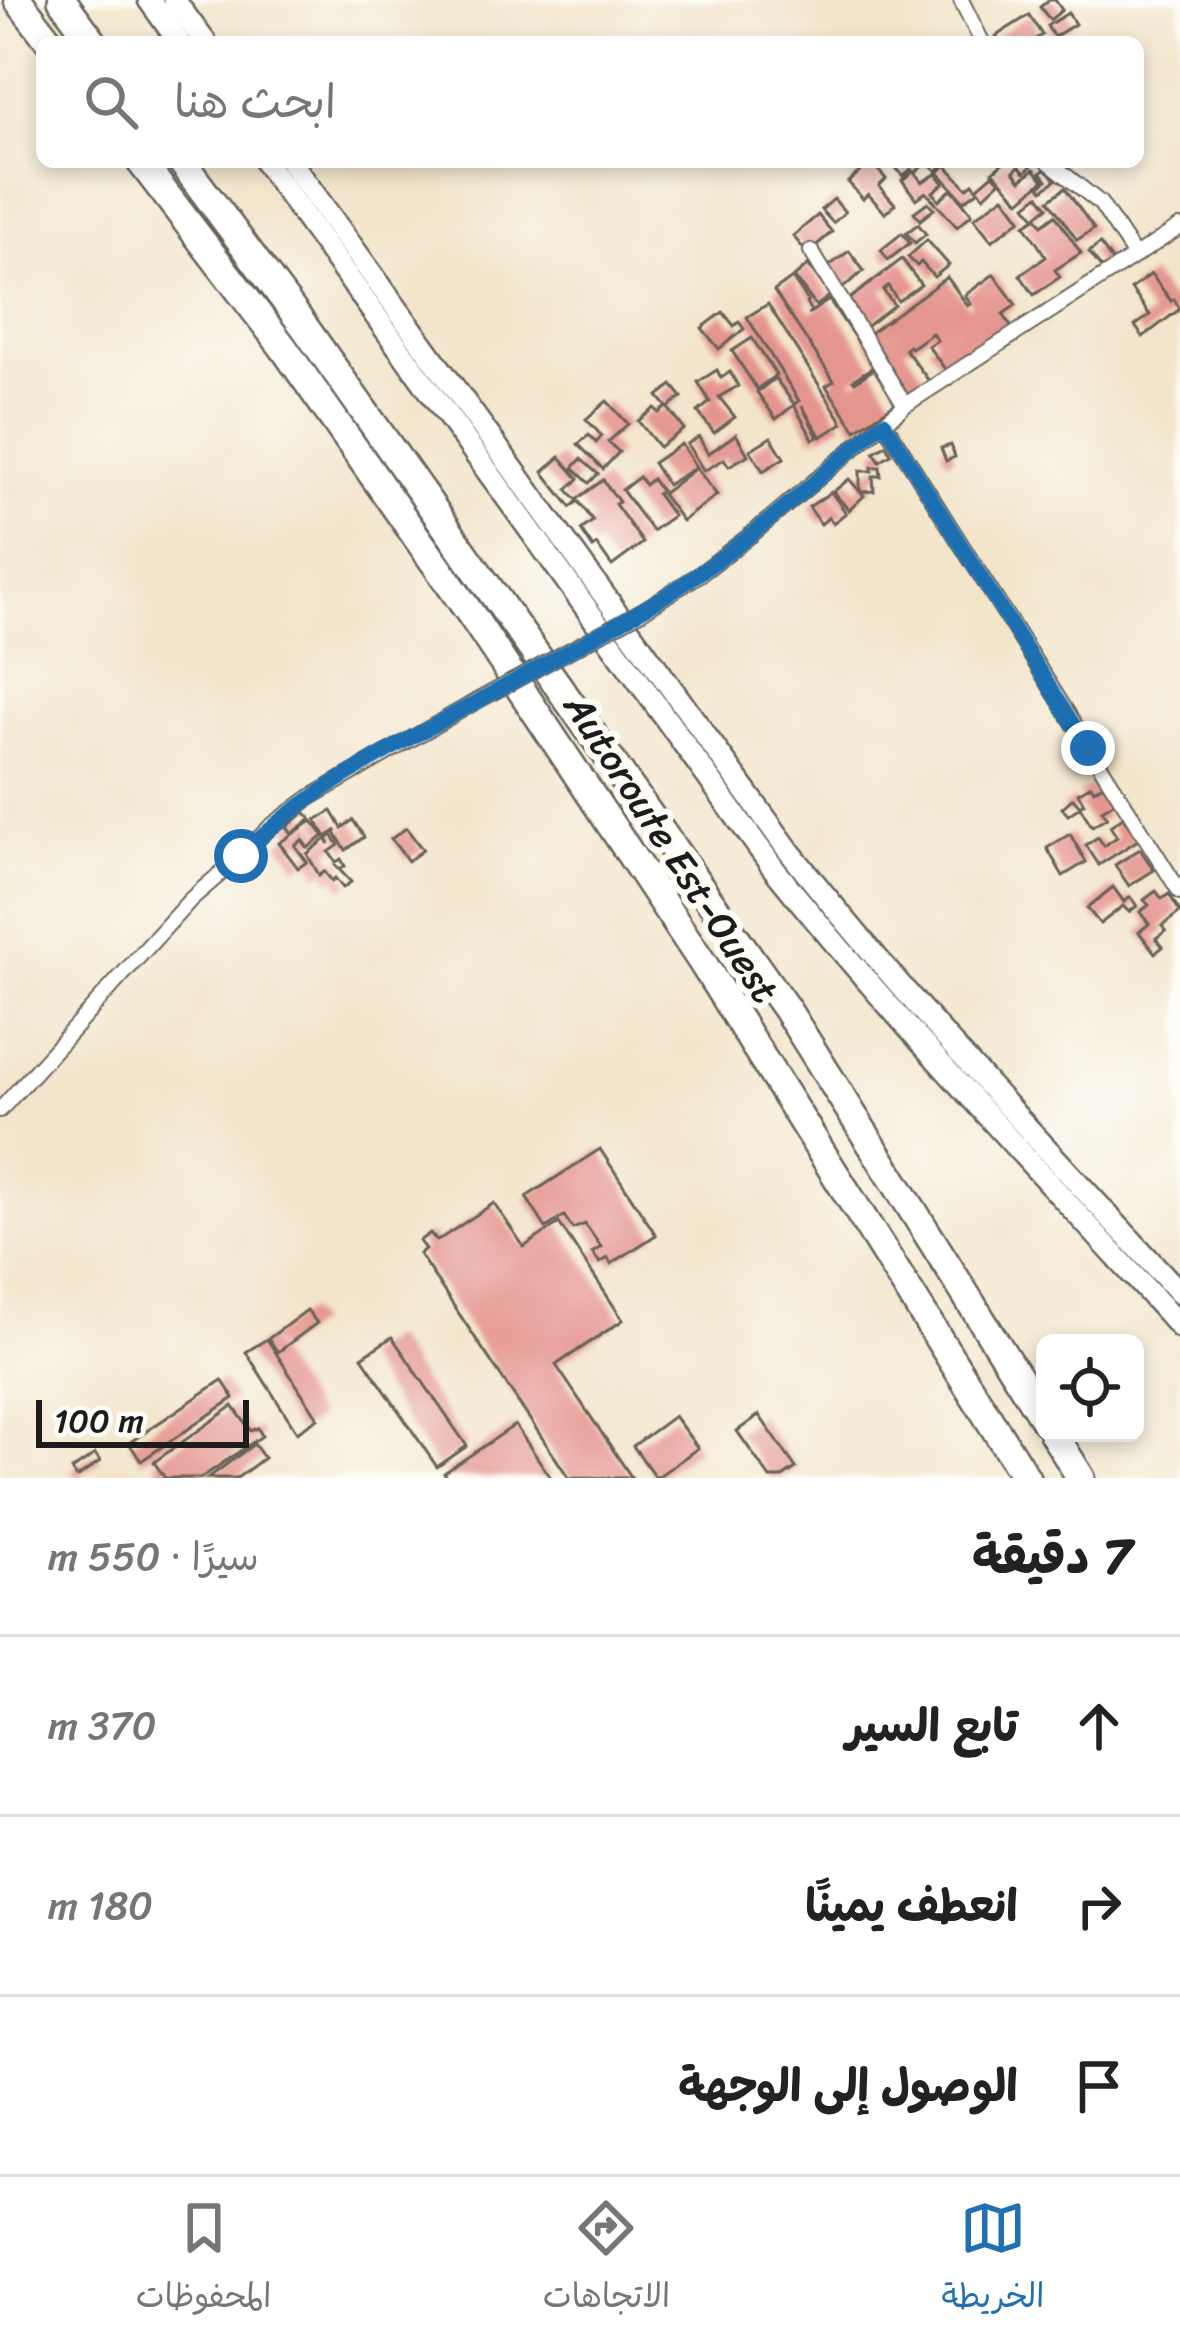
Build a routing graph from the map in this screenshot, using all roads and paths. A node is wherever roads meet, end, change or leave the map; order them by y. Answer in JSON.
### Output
{"nodes":[{"id":1,"x":17,"y":0,"type":"edge"},
{"id":2,"x":62,"y":0,"type":"edge"},
{"id":3,"x":149,"y":0,"type":"edge"},
{"id":4,"x":175,"y":0,"type":"edge"},
{"id":5,"x":961,"y":0,"type":"edge"},
{"id":6,"x":45,"y":36,"type":"edge"},
{"id":7,"x":89,"y":36,"type":"edge"},
{"id":8,"x":175,"y":36,"type":"edge"},
{"id":9,"x":201,"y":36,"type":"edge"},
{"id":10,"x":979,"y":36,"type":"edge"},
{"id":11,"x":146,"y":168,"type":"edge"},
{"id":12,"x":186,"y":168,"type":"edge"},
{"id":13,"x":269,"y":168,"type":"edge"},
{"id":14,"x":295,"y":168,"type":"edge"},
{"id":15,"x":1056,"y":168,"type":"edge"},
{"id":16,"x":1180,"y":227,"type":"edge"},
{"id":17,"x":811,"y":250,"type":"dead end"},
{"id":18,"x":1135,"y":256,"type":"junction"},
{"id":19,"x":905,"y":405,"type":"junction"},
{"id":20,"x":884,"y":422,"type":"junction"},
{"id":21,"x":1180,"y":892,"type":"edge"},
{"id":22,"x":0,"y":1110,"type":"edge"},
{"id":23,"x":1180,"y":1293,"type":"edge"},
{"id":24,"x":1180,"y":1327,"type":"edge"},
{"id":25,"x":1036,"y":1407,"type":"edge"},
{"id":26,"x":1059,"y":1442,"type":"edge"},
{"id":27,"x":1026,"y":1478,"type":"edge"},
{"id":28,"x":1081,"y":1478,"type":"edge"}],
"edges":[{"from":1,"to":6,"type":"highway"},
{"from":2,"to":7,"type":"highway"},
{"from":3,"to":8,"type":"main road"},
{"from":4,"to":9,"type":"main road"},
{"from":5,"to":10,"type":"street"},
{"from":11,"to":27,"type":"highway","name":"Autoroute Est-Ouest"},
{"from":12,"to":25,"type":"highway","name":"Autoroute Est-Ouest"},
{"from":13,"to":24,"type":"main road"},
{"from":14,"to":23,"type":"main road"},
{"from":15,"to":18,"type":"street"},
{"from":16,"to":18,"type":"street"},
{"from":17,"to":19,"type":"street"},
{"from":18,"to":19,"type":"street"},
{"from":19,"to":20,"type":"street"},
{"from":20,"to":21,"type":"street"},
{"from":20,"to":22,"type":"street","bridge":true},
{"from":26,"to":28,"type":"highway"}]}
